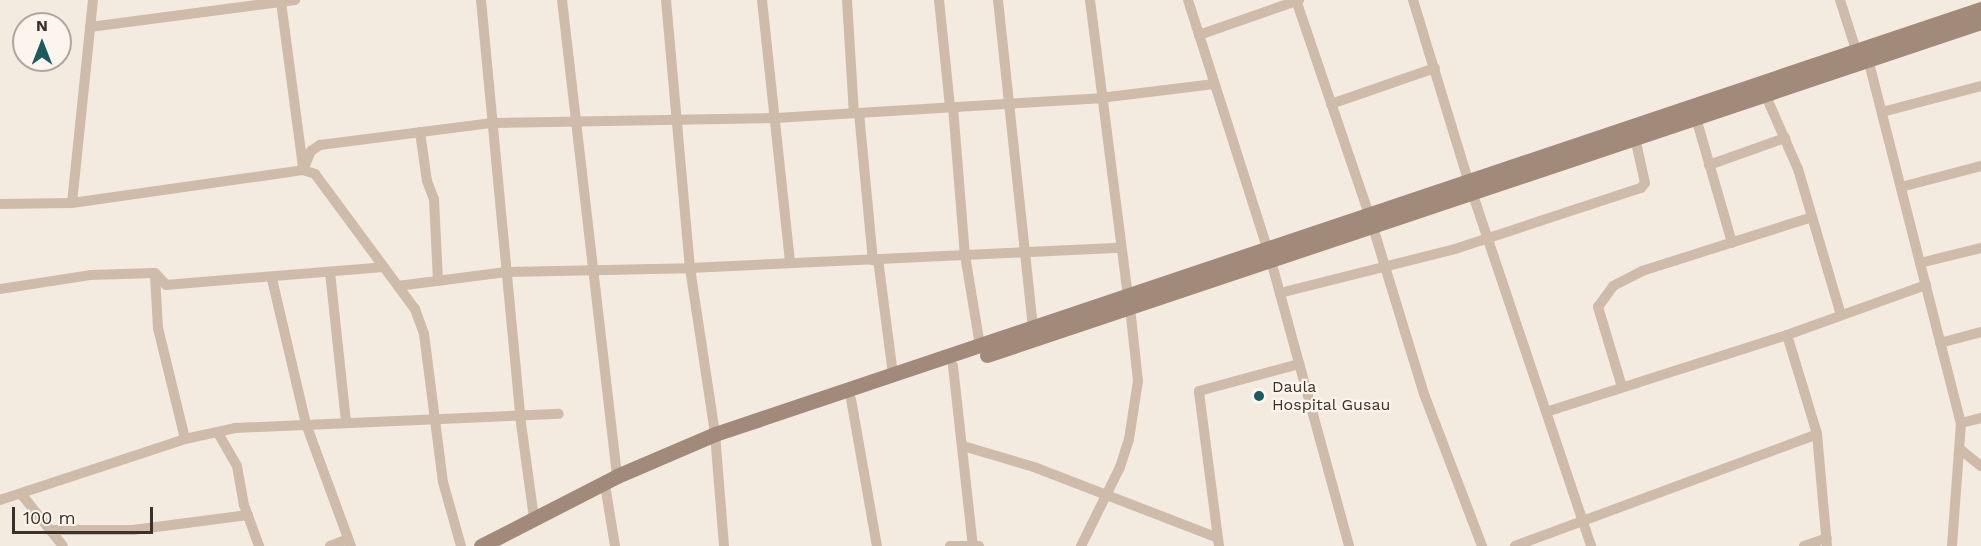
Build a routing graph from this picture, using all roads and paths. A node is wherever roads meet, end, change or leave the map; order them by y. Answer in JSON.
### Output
{"nodes":[{"id":1,"x":93,"y":0,"type":"edge"},
{"id":2,"x":295,"y":0,"type":"edge"},
{"id":3,"x":481,"y":0,"type":"edge"},
{"id":4,"x":562,"y":0,"type":"edge"},
{"id":5,"x":666,"y":0,"type":"edge"},
{"id":6,"x":762,"y":0,"type":"edge"},
{"id":7,"x":847,"y":0,"type":"edge"},
{"id":8,"x":939,"y":0,"type":"edge"},
{"id":9,"x":998,"y":0,"type":"edge"},
{"id":10,"x":1090,"y":0,"type":"edge"},
{"id":11,"x":1188,"y":0,"type":"edge"},
{"id":12,"x":1297,"y":0,"type":"edge"},
{"id":13,"x":1413,"y":0,"type":"edge"},
{"id":14,"x":1840,"y":0,"type":"edge"},
{"id":15,"x":281,"y":2,"type":"junction"},
{"id":16,"x":231,"y":4,"type":"edge"},
{"id":17,"x":1981,"y":9,"type":"edge"},
{"id":18,"x":1981,"y":22,"type":"edge"},
{"id":19,"x":90,"y":27,"type":"junction"},
{"id":20,"x":1199,"y":35,"type":"junction"},
{"id":21,"x":1862,"y":56,"type":"junction"},
{"id":22,"x":1435,"y":68,"type":"junction"},
{"id":23,"x":1214,"y":84,"type":"junction"},
{"id":24,"x":1981,"y":86,"type":"edge"},
{"id":25,"x":1766,"y":94,"type":"junction"},
{"id":26,"x":1100,"y":98,"type":"junction"},
{"id":27,"x":1010,"y":103,"type":"junction"},
{"id":28,"x":1331,"y":104,"type":"junction"},
{"id":29,"x":952,"y":107,"type":"junction"},
{"id":30,"x":1882,"y":112,"type":"junction"},
{"id":31,"x":857,"y":113,"type":"junction"},
{"id":32,"x":776,"y":118,"type":"junction"},
{"id":33,"x":1696,"y":118,"type":"junction"},
{"id":34,"x":675,"y":120,"type":"junction"},
{"id":35,"x":576,"y":122,"type":"junction"},
{"id":36,"x":491,"y":123,"type":"junction"},
{"id":37,"x":420,"y":132,"type":"junction"},
{"id":38,"x":1635,"y":138,"type":"junction"},
{"id":39,"x":1785,"y":138,"type":"junction"},
{"id":40,"x":1708,"y":165,"type":"junction"},
{"id":41,"x":1981,"y":166,"type":"edge"},
{"id":42,"x":303,"y":171,"type":"junction"},
{"id":43,"x":1901,"y":187,"type":"junction"},
{"id":44,"x":1471,"y":188,"type":"junction"},
{"id":45,"x":72,"y":203,"type":"junction"},
{"id":46,"x":0,"y":204,"type":"edge"},
{"id":47,"x":1812,"y":217,"type":"junction"},
{"id":48,"x":1370,"y":219,"type":"junction"},
{"id":49,"x":1488,"y":239,"type":"junction"},
{"id":50,"x":1732,"y":243,"type":"junction"},
{"id":51,"x":1121,"y":248,"type":"junction"},
{"id":52,"x":1981,"y":248,"type":"edge"},
{"id":53,"x":1268,"y":252,"type":"junction"},
{"id":54,"x":1023,"y":253,"type":"junction"},
{"id":55,"x":965,"y":255,"type":"junction"},
{"id":56,"x":875,"y":259,"type":"junction"},
{"id":57,"x":790,"y":263,"type":"junction"},
{"id":58,"x":1920,"y":263,"type":"junction"},
{"id":59,"x":1386,"y":266,"type":"junction"},
{"id":60,"x":383,"y":267,"type":"junction"},
{"id":61,"x":690,"y":268,"type":"junction"},
{"id":62,"x":593,"y":270,"type":"junction"},
{"id":63,"x":330,"y":272,"type":"junction"},
{"id":64,"x":506,"y":272,"type":"junction"},
{"id":65,"x":155,"y":273,"type":"junction"},
{"id":66,"x":272,"y":279,"type":"junction"},
{"id":67,"x":438,"y":281,"type":"junction"},
{"id":68,"x":1926,"y":285,"type":"junction"},
{"id":69,"x":398,"y":286,"type":"junction"},
{"id":70,"x":0,"y":289,"type":"edge"},
{"id":71,"x":1280,"y":293,"type":"junction"},
{"id":72,"x":1129,"y":301,"type":"junction"},
{"id":73,"x":1841,"y":315,"type":"junction"},
{"id":74,"x":1033,"y":328,"type":"junction"},
{"id":75,"x":1981,"y":332,"type":"edge"},
{"id":76,"x":1787,"y":335,"type":"junction"},
{"id":77,"x":1940,"y":343,"type":"junction"},
{"id":78,"x":980,"y":346,"type":"junction"},
{"id":79,"x":1299,"y":364,"type":"junction"},
{"id":80,"x":953,"y":366,"type":"junction"},
{"id":81,"x":893,"y":375,"type":"junction"},
{"id":82,"x":1622,"y":387,"type":"junction"},
{"id":83,"x":851,"y":399,"type":"junction"},
{"id":84,"x":1546,"y":412,"type":"junction"},
{"id":85,"x":558,"y":414,"type":"dead end"},
{"id":86,"x":520,"y":416,"type":"junction"},
{"id":87,"x":434,"y":418,"type":"junction"},
{"id":88,"x":1981,"y":418,"type":"edge"},
{"id":89,"x":346,"y":422,"type":"junction"},
{"id":90,"x":1961,"y":423,"type":"junction"},
{"id":91,"x":306,"y":424,"type":"junction"},
{"id":92,"x":218,"y":433,"type":"junction"},
{"id":93,"x":1817,"y":434,"type":"junction"},
{"id":94,"x":715,"y":438,"type":"junction"},
{"id":95,"x":184,"y":439,"type":"junction"},
{"id":96,"x":963,"y":446,"type":"junction"},
{"id":97,"x":1961,"y":450,"type":"junction"},
{"id":98,"x":1981,"y":465,"type":"edge"},
{"id":99,"x":617,"y":476,"type":"junction"},
{"id":100,"x":606,"y":491,"type":"junction"},
{"id":101,"x":21,"y":495,"type":"junction"},
{"id":102,"x":1104,"y":497,"type":"junction"},
{"id":103,"x":0,"y":500,"type":"edge"},
{"id":104,"x":248,"y":515,"type":"junction"},
{"id":105,"x":534,"y":518,"type":"junction"},
{"id":106,"x":1583,"y":523,"type":"junction"},
{"id":107,"x":50,"y":530,"type":"junction"},
{"id":108,"x":350,"y":542,"type":"edge"},
{"id":109,"x":1219,"y":542,"type":"edge"},
{"id":110,"x":1827,"y":542,"type":"edge"},
{"id":111,"x":975,"y":545,"type":"edge"},
{"id":112,"x":63,"y":546,"type":"edge"},
{"id":113,"x":259,"y":546,"type":"edge"},
{"id":114,"x":330,"y":546,"type":"edge"},
{"id":115,"x":461,"y":546,"type":"edge"},
{"id":116,"x":481,"y":546,"type":"edge"},
{"id":117,"x":500,"y":546,"type":"edge"},
{"id":118,"x":615,"y":546,"type":"edge"},
{"id":119,"x":724,"y":546,"type":"edge"},
{"id":120,"x":877,"y":546,"type":"edge"},
{"id":121,"x":950,"y":546,"type":"edge"},
{"id":122,"x":1081,"y":546,"type":"edge"},
{"id":123,"x":1349,"y":546,"type":"edge"},
{"id":124,"x":1482,"y":546,"type":"edge"},
{"id":125,"x":1515,"y":546,"type":"edge"},
{"id":126,"x":1591,"y":546,"type":"edge"},
{"id":127,"x":1804,"y":546,"type":"edge"},
{"id":128,"x":1952,"y":546,"type":"edge"}],
"edges":[{"from":1,"to":19,"type":"street"},
{"from":2,"to":15,"type":"street"},
{"from":3,"to":36,"type":"street"},
{"from":4,"to":35,"type":"street"},
{"from":5,"to":34,"type":"street"},
{"from":6,"to":32,"type":"street"},
{"from":7,"to":31,"type":"street"},
{"from":8,"to":29,"type":"street"},
{"from":9,"to":27,"type":"street"},
{"from":10,"to":26,"type":"street"},
{"from":11,"to":20,"type":"street"},
{"from":12,"to":20,"type":"street"},
{"from":12,"to":28,"type":"street"},
{"from":13,"to":22,"type":"street"},
{"from":14,"to":21,"type":"street"},
{"from":15,"to":16,"type":"street"},
{"from":15,"to":42,"type":"street"},
{"from":16,"to":19,"type":"street"},
{"from":17,"to":21,"type":"street"},
{"from":18,"to":21,"type":"street"},
{"from":19,"to":45,"type":"street"},
{"from":20,"to":23,"type":"street"},
{"from":21,"to":25,"type":"street"},
{"from":21,"to":30,"type":"street"},
{"from":21,"to":44,"type":"street"},
{"from":22,"to":28,"type":"street"},
{"from":22,"to":44,"type":"street"},
{"from":23,"to":26,"type":"street"},
{"from":23,"to":53,"type":"street"},
{"from":24,"to":30,"type":"street"},
{"from":25,"to":33,"type":"street"},
{"from":25,"to":39,"type":"street"},
{"from":26,"to":27,"type":"street"},
{"from":26,"to":51,"type":"street"},
{"from":27,"to":29,"type":"street"},
{"from":27,"to":54,"type":"street"},
{"from":28,"to":48,"type":"street"},
{"from":29,"to":31,"type":"street"},
{"from":29,"to":55,"type":"street"},
{"from":30,"to":43,"type":"street"},
{"from":31,"to":32,"type":"street"},
{"from":31,"to":56,"type":"street"},
{"from":32,"to":34,"type":"street"},
{"from":32,"to":57,"type":"street"},
{"from":33,"to":38,"type":"street"},
{"from":33,"to":40,"type":"street"},
{"from":34,"to":35,"type":"street"},
{"from":34,"to":61,"type":"street"},
{"from":35,"to":36,"type":"street"},
{"from":35,"to":62,"type":"street"},
{"from":36,"to":37,"type":"street"},
{"from":36,"to":64,"type":"street"},
{"from":37,"to":42,"type":"street"},
{"from":37,"to":67,"type":"street"},
{"from":38,"to":44,"type":"street"},
{"from":38,"to":49,"type":"street"},
{"from":39,"to":40,"type":"street"},
{"from":39,"to":47,"type":"street"},
{"from":40,"to":50,"type":"street"},
{"from":41,"to":43,"type":"street"},
{"from":42,"to":45,"type":"street"},
{"from":42,"to":60,"type":"street"},
{"from":43,"to":58,"type":"street"},
{"from":44,"to":48,"type":"street"},
{"from":44,"to":49,"type":"street"},
{"from":45,"to":46,"type":"street"},
{"from":47,"to":50,"type":"street"},
{"from":47,"to":73,"type":"street"},
{"from":48,"to":53,"type":"street"},
{"from":48,"to":59,"type":"street"},
{"from":49,"to":59,"type":"street"},
{"from":49,"to":84,"type":"street"},
{"from":50,"to":82,"type":"street"},
{"from":51,"to":54,"type":"street"},
{"from":51,"to":72,"type":"street"},
{"from":52,"to":58,"type":"street"},
{"from":53,"to":71,"type":"street"},
{"from":53,"to":72,"type":"street"},
{"from":54,"to":55,"type":"street"},
{"from":54,"to":74,"type":"street"},
{"from":55,"to":56,"type":"street"},
{"from":55,"to":78,"type":"street"},
{"from":56,"to":57,"type":"street"},
{"from":56,"to":81,"type":"street"},
{"from":57,"to":61,"type":"street"},
{"from":58,"to":68,"type":"street"},
{"from":59,"to":71,"type":"street"},
{"from":59,"to":124,"type":"street"},
{"from":60,"to":63,"type":"street"},
{"from":60,"to":69,"type":"street"},
{"from":61,"to":62,"type":"street"},
{"from":61,"to":94,"type":"street"},
{"from":62,"to":64,"type":"street"},
{"from":62,"to":99,"type":"street"},
{"from":63,"to":66,"type":"street"},
{"from":63,"to":89,"type":"street"},
{"from":64,"to":67,"type":"street"},
{"from":64,"to":86,"type":"street"},
{"from":65,"to":66,"type":"street"},
{"from":65,"to":70,"type":"street"},
{"from":65,"to":95,"type":"street"},
{"from":66,"to":91,"type":"street"},
{"from":67,"to":69,"type":"street"},
{"from":68,"to":73,"type":"street"},
{"from":68,"to":77,"type":"street"},
{"from":69,"to":87,"type":"street"},
{"from":71,"to":79,"type":"street"},
{"from":72,"to":74,"type":"street"},
{"from":72,"to":80,"type":"street"},
{"from":72,"to":102,"type":"street"},
{"from":73,"to":76,"type":"street"},
{"from":74,"to":78,"type":"street"},
{"from":75,"to":77,"type":"street"},
{"from":76,"to":82,"type":"street"},
{"from":76,"to":93,"type":"street"},
{"from":77,"to":90,"type":"street"},
{"from":78,"to":81,"type":"street"},
{"from":79,"to":109,"type":"street"},
{"from":79,"to":123,"type":"street"},
{"from":80,"to":83,"type":"street"},
{"from":80,"to":96,"type":"street"},
{"from":81,"to":94,"type":"street"},
{"from":82,"to":84,"type":"street"},
{"from":83,"to":94,"type":"street"},
{"from":83,"to":120,"type":"street"},
{"from":84,"to":106,"type":"street"},
{"from":85,"to":86,"type":"street"},
{"from":86,"to":87,"type":"street"},
{"from":86,"to":105,"type":"street"},
{"from":87,"to":89,"type":"street"},
{"from":87,"to":115,"type":"street"},
{"from":88,"to":90,"type":"street"},
{"from":89,"to":91,"type":"street"},
{"from":90,"to":97,"type":"street"},
{"from":91,"to":92,"type":"street"},
{"from":91,"to":108,"type":"street"},
{"from":92,"to":95,"type":"street"},
{"from":92,"to":104,"type":"street"},
{"from":93,"to":106,"type":"street"},
{"from":93,"to":110,"type":"street"},
{"from":94,"to":99,"type":"street"},
{"from":94,"to":100,"type":"street"},
{"from":94,"to":119,"type":"street"},
{"from":95,"to":101,"type":"street"},
{"from":96,"to":102,"type":"street"},
{"from":96,"to":111,"type":"street"},
{"from":97,"to":98,"type":"street"},
{"from":97,"to":128,"type":"street"},
{"from":99,"to":105,"type":"street"},
{"from":100,"to":117,"type":"street"},
{"from":100,"to":118,"type":"street"},
{"from":101,"to":103,"type":"street"},
{"from":101,"to":107,"type":"street"},
{"from":102,"to":109,"type":"street"},
{"from":102,"to":122,"type":"street"},
{"from":104,"to":107,"type":"street"},
{"from":104,"to":113,"type":"street"},
{"from":105,"to":116,"type":"street"},
{"from":106,"to":125,"type":"street"},
{"from":106,"to":126,"type":"street"},
{"from":107,"to":112,"type":"street"},
{"from":108,"to":114,"type":"street"},
{"from":110,"to":127,"type":"street"},
{"from":111,"to":121,"type":"street"}]}
